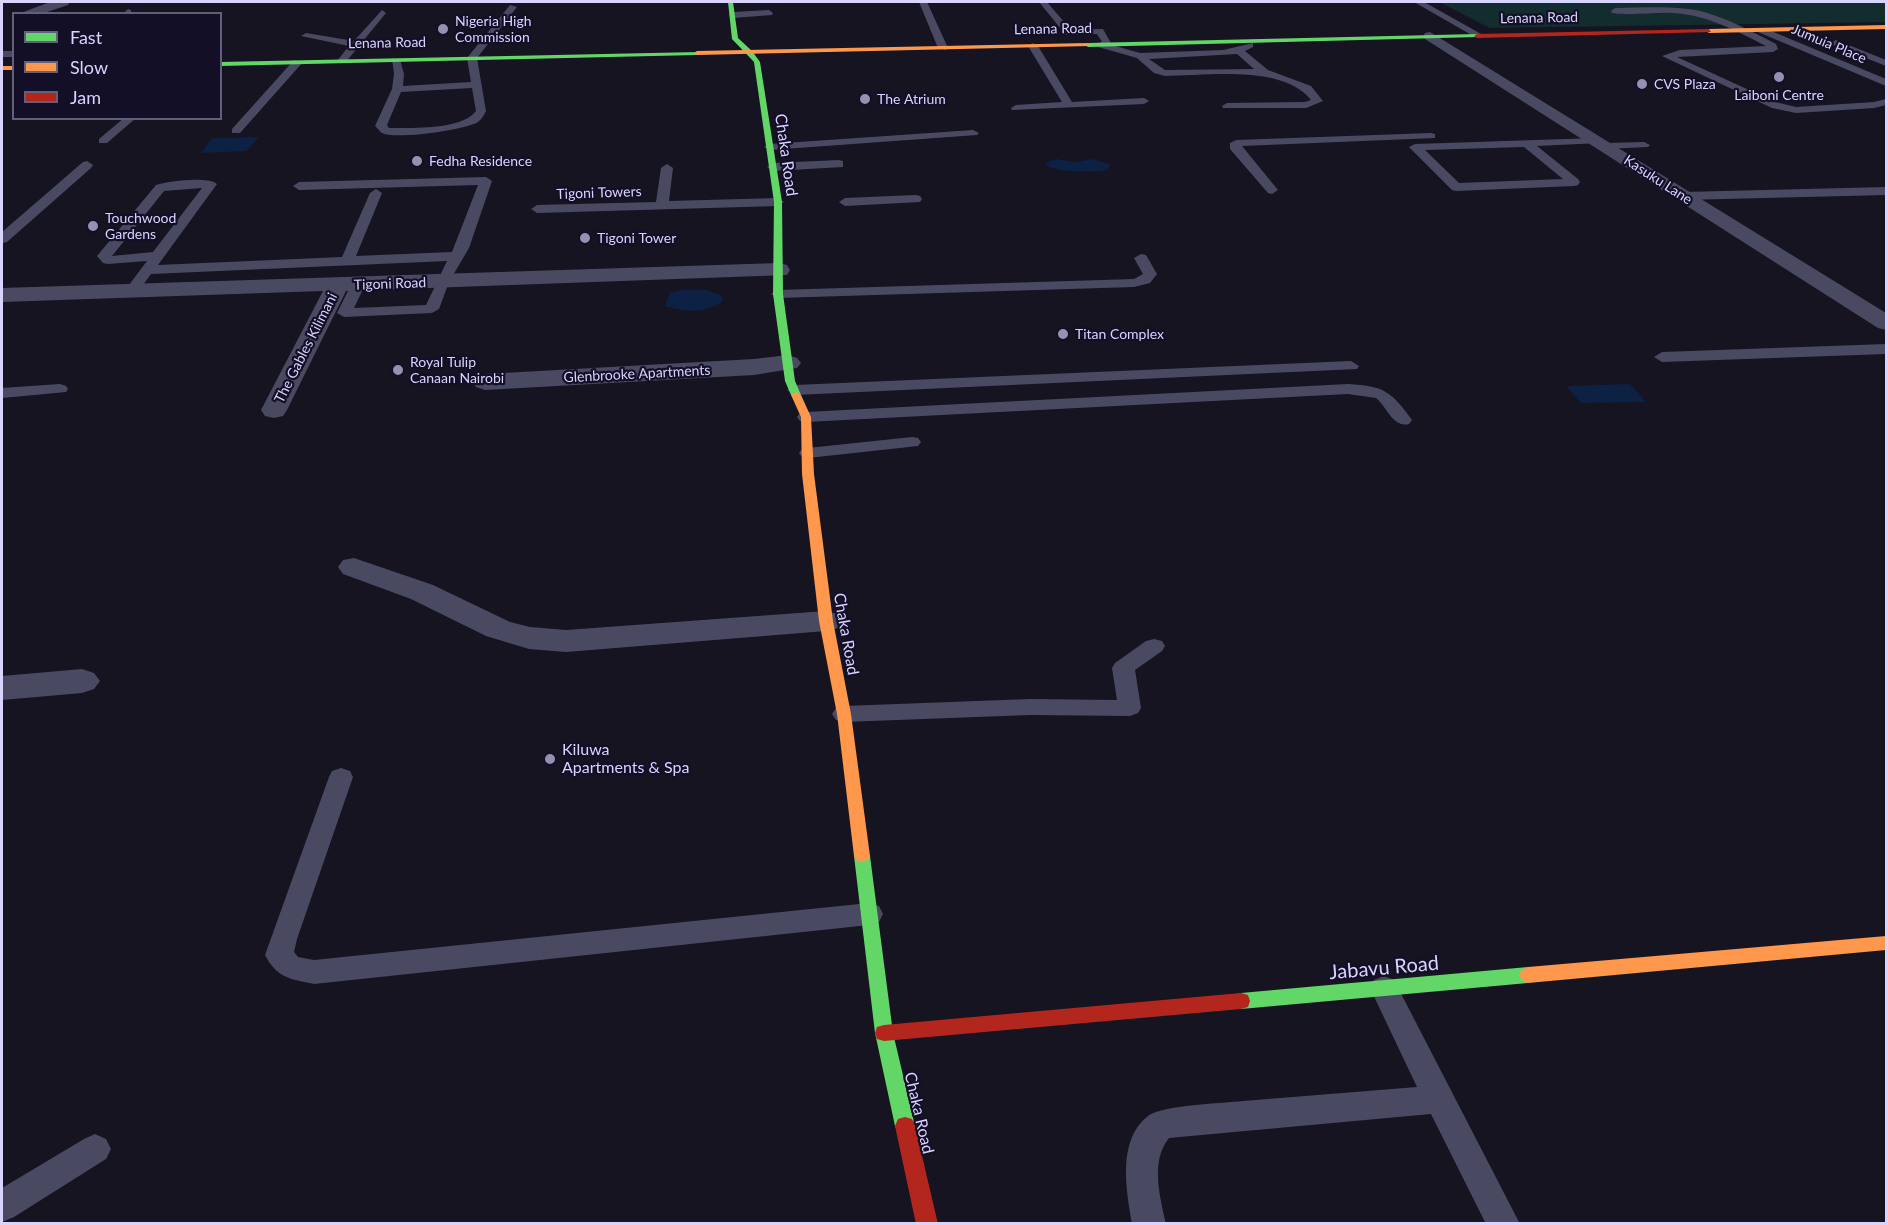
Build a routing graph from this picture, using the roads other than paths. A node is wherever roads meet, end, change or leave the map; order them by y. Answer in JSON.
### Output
{"nodes":[{"id":1,"x":63,"y":2,"type":"edge"},
{"id":2,"x":923,"y":2,"type":"edge"},
{"id":3,"x":1042,"y":2,"type":"edge"},
{"id":4,"x":1418,"y":2,"type":"edge"},
{"id":5,"x":513,"y":7,"type":"dead end"},
{"id":6,"x":732,"y":8,"type":"edge"},
{"id":7,"x":1614,"y":11,"type":"dead end"},
{"id":8,"x":31,"y":12,"type":"edge"},
{"id":9,"x":382,"y":13,"type":"dead end"},
{"id":10,"x":769,"y":13,"type":"dead end"},
{"id":11,"x":1887,"y":27,"type":"edge"},
{"id":12,"x":1741,"y":30,"type":"junction"},
{"id":13,"x":1761,"y":30,"type":"junction"},
{"id":14,"x":1478,"y":35,"type":"junction"},
{"id":15,"x":306,"y":36,"type":"dead end"},
{"id":16,"x":1430,"y":36,"type":"junction"},
{"id":17,"x":1258,"y":41,"type":"junction"},
{"id":18,"x":1836,"y":43,"type":"dead end"},
{"id":19,"x":354,"y":44,"type":"junction"},
{"id":20,"x":1105,"y":44,"type":"junction"},
{"id":21,"x":1033,"y":46,"type":"junction"},
{"id":22,"x":944,"y":48,"type":"junction"},
{"id":23,"x":1239,"y":51,"type":"junction"},
{"id":24,"x":750,"y":52,"type":"junction"},
{"id":25,"x":1140,"y":56,"type":"junction"},
{"id":26,"x":472,"y":58,"type":"junction"},
{"id":27,"x":395,"y":60,"type":"junction"},
{"id":28,"x":342,"y":61,"type":"junction"},
{"id":29,"x":298,"y":62,"type":"junction"},
{"id":30,"x":1887,"y":63,"type":"edge"},
{"id":31,"x":222,"y":64,"type":"edge"},
{"id":32,"x":1887,"y":69,"type":"edge"},
{"id":33,"x":1855,"y":70,"type":"junction"},
{"id":34,"x":1264,"y":72,"type":"junction"},
{"id":35,"x":1887,"y":83,"type":"edge"},
{"id":36,"x":476,"y":85,"type":"junction"},
{"id":37,"x":396,"y":89,"type":"junction"},
{"id":38,"x":1144,"y":101,"type":"dead end"},
{"id":39,"x":1887,"y":102,"type":"edge"},
{"id":40,"x":1069,"y":105,"type":"junction"},
{"id":41,"x":1227,"y":106,"type":"dead end"},
{"id":42,"x":1016,"y":108,"type":"dead end"},
{"id":43,"x":129,"y":120,"type":"edge"},
{"id":44,"x":236,"y":131,"type":"dead end"},
{"id":45,"x":973,"y":133,"type":"dead end"},
{"id":46,"x":1594,"y":140,"type":"junction"},
{"id":47,"x":103,"y":141,"type":"dead end"},
{"id":48,"x":1526,"y":143,"type":"junction"},
{"id":49,"x":1644,"y":145,"type":"dead end"},
{"id":50,"x":770,"y":147,"type":"junction"},
{"id":51,"x":839,"y":164,"type":"dead end"},
{"id":52,"x":87,"y":165,"type":"dead end"},
{"id":53,"x":773,"y":167,"type":"junction"},
{"id":54,"x":667,"y":168,"type":"dead end"},
{"id":55,"x":299,"y":186,"type":"dead end"},
{"id":56,"x":1272,"y":190,"type":"dead end"},
{"id":57,"x":1887,"y":191,"type":"edge"},
{"id":58,"x":376,"y":193,"type":"dead end"},
{"id":59,"x":1683,"y":196,"type":"junction"},
{"id":60,"x":916,"y":199,"type":"dead end"},
{"id":61,"x":845,"y":201,"type":"dead end"},
{"id":62,"x":778,"y":202,"type":"junction"},
{"id":63,"x":1887,"y":204,"type":"edge"},
{"id":64,"x":688,"y":205,"type":"junction"},
{"id":65,"x":1852,"y":205,"type":"dead end"},
{"id":66,"x":662,"y":206,"type":"junction"},
{"id":67,"x":1728,"y":209,"type":"dead end"},
{"id":68,"x":537,"y":210,"type":"dead end"},
{"id":69,"x":1705,"y":210,"type":"junction"},
{"id":70,"x":686,"y":222,"type":"dead end"},
{"id":71,"x":2,"y":239,"type":"edge"},
{"id":72,"x":159,"y":256,"type":"junction"},
{"id":73,"x":456,"y":256,"type":"junction"},
{"id":74,"x":1141,"y":258,"type":"dead end"},
{"id":75,"x":348,"y":259,"type":"junction"},
{"id":76,"x":148,"y":270,"type":"junction"},
{"id":77,"x":778,"y":270,"type":"junction"},
{"id":78,"x":442,"y":282,"type":"junction"},
{"id":79,"x":348,"y":286,"type":"junction"},
{"id":80,"x":130,"y":293,"type":"junction"},
{"id":81,"x":778,"y":294,"type":"junction"},
{"id":82,"x":2,"y":296,"type":"edge"},
{"id":83,"x":1887,"y":323,"type":"edge"},
{"id":84,"x":1887,"y":350,"type":"edge"},
{"id":85,"x":1662,"y":357,"type":"dead end"},
{"id":86,"x":1352,"y":366,"type":"dead end"},
{"id":87,"x":979,"y":371,"type":"dead end"},
{"id":88,"x":791,"y":378,"type":"junction"},
{"id":89,"x":485,"y":382,"type":"dead end"},
{"id":90,"x":60,"y":388,"type":"dead end"},
{"id":91,"x":2,"y":393,"type":"edge"},
{"id":92,"x":274,"y":410,"type":"dead end"},
{"id":93,"x":806,"y":417,"type":"junction"},
{"id":94,"x":1402,"y":420,"type":"dead end"},
{"id":95,"x":912,"y":442,"type":"dead end"},
{"id":96,"x":808,"y":453,"type":"junction"},
{"id":97,"x":354,"y":567,"type":"dead end"},
{"id":98,"x":826,"y":621,"type":"junction"},
{"id":99,"x":1154,"y":646,"type":"dead end"},
{"id":100,"x":82,"y":681,"type":"dead end"},
{"id":101,"x":2,"y":688,"type":"edge"},
{"id":102,"x":844,"y":714,"type":"junction"},
{"id":103,"x":341,"y":777,"type":"dead end"},
{"id":104,"x":869,"y":915,"type":"junction"},
{"id":105,"x":1887,"y":943,"type":"edge"},
{"id":106,"x":1384,"y":988,"type":"junction"},
{"id":107,"x":884,"y":1033,"type":"junction"},
{"id":108,"x":1439,"y":1099,"type":"junction"},
{"id":109,"x":95,"y":1149,"type":"dead end"},
{"id":110,"x":2,"y":1206,"type":"edge"},
{"id":111,"x":927,"y":1224,"type":"edge"},
{"id":112,"x":1149,"y":1224,"type":"edge"},
{"id":113,"x":1504,"y":1224,"type":"edge"}],
"edges":[{"from":1,"to":8,"type":"street"},
{"from":2,"to":22,"type":"lane"},
{"from":3,"to":20,"type":"lane"},
{"from":4,"to":14,"type":"lane"},
{"from":5,"to":26,"type":"lane"},
{"from":6,"to":10,"type":"lane"},
{"from":6,"to":24,"type":"street","name":"Chaka Road"},
{"from":7,"to":12,"type":"lane"},
{"from":9,"to":19,"type":"lane"},
{"from":11,"to":13,"type":"street","name":"Lenana Road"},
{"from":12,"to":13,"type":"street","name":"Lenana Road"},
{"from":12,"to":14,"type":"street","name":"Lenana Road"},
{"from":12,"to":39,"type":"lane"},
{"from":13,"to":33,"type":"lane","name":"Jumuia Place"},
{"from":14,"to":16,"type":"street","name":"Lenana Road"},
{"from":15,"to":19,"type":"lane"},
{"from":16,"to":17,"type":"street","name":"Lenana Road"},
{"from":16,"to":46,"type":"street","name":"Kasuku Lane"},
{"from":17,"to":20,"type":"street","name":"Lenana Road"},
{"from":17,"to":23,"type":"lane"},
{"from":18,"to":30,"type":"lane"},
{"from":19,"to":28,"type":"lane"},
{"from":20,"to":21,"type":"street","name":"Lenana Road"},
{"from":20,"to":25,"type":"lane"},
{"from":21,"to":22,"type":"street","name":"Lenana Road"},
{"from":21,"to":40,"type":"lane"},
{"from":22,"to":24,"type":"street","name":"Lenana Road"},
{"from":23,"to":25,"type":"lane"},
{"from":23,"to":34,"type":"lane"},
{"from":24,"to":26,"type":"street","name":"Lenana Road"},
{"from":24,"to":50,"type":"street","name":"Chaka Road"},
{"from":25,"to":34,"type":"lane"},
{"from":26,"to":27,"type":"street","name":"Lenana Road"},
{"from":26,"to":36,"type":"lane"},
{"from":27,"to":28,"type":"street","name":"Lenana Road"},
{"from":27,"to":37,"type":"lane"},
{"from":28,"to":29,"type":"street","name":"Lenana Road"},
{"from":29,"to":31,"type":"street","name":"Lenana Road"},
{"from":29,"to":44,"type":"lane"},
{"from":32,"to":33,"type":"lane"},
{"from":33,"to":35,"type":"lane","name":"Jumuia Place"},
{"from":34,"to":41,"type":"lane"},
{"from":36,"to":37,"type":"lane"},
{"from":36,"to":37,"type":"lane"},
{"from":38,"to":40,"type":"lane"},
{"from":40,"to":42,"type":"lane"},
{"from":43,"to":47,"type":"lane"},
{"from":45,"to":50,"type":"lane"},
{"from":46,"to":48,"type":"lane"},
{"from":46,"to":49,"type":"lane"},
{"from":46,"to":56,"type":"lane"},
{"from":46,"to":59,"type":"street","name":"Kasuku Lane"},
{"from":48,"to":48,"type":"lane"},
{"from":50,"to":53,"type":"street","name":"Chaka Road"},
{"from":51,"to":53,"type":"lane"},
{"from":52,"to":71,"type":"lane"},
{"from":53,"to":62,"type":"street","name":"Chaka Road"},
{"from":54,"to":66,"type":"lane","name":"Tigoni Towers"},
{"from":55,"to":73,"type":"lane"},
{"from":57,"to":59,"type":"lane"},
{"from":58,"to":75,"type":"lane"},
{"from":59,"to":69,"type":"street","name":"Kasuku Lane"},
{"from":60,"to":61,"type":"lane"},
{"from":62,"to":64,"type":"lane","name":"Tigoni Towers"},
{"from":62,"to":77,"type":"street","name":"Chaka Road"},
{"from":63,"to":65,"type":"lane"},
{"from":64,"to":66,"type":"lane","name":"Tigoni Towers"},
{"from":64,"to":70,"type":"lane"},
{"from":66,"to":68,"type":"lane","name":"Tigoni Towers"},
{"from":67,"to":69,"type":"lane"},
{"from":69,"to":83,"type":"street","name":"Kasuku Lane"},
{"from":72,"to":72,"type":"lane"},
{"from":72,"to":76,"type":"lane"},
{"from":73,"to":75,"type":"lane"},
{"from":73,"to":78,"type":"lane"},
{"from":74,"to":81,"type":"lane"},
{"from":75,"to":76,"type":"lane"},
{"from":76,"to":80,"type":"lane"},
{"from":77,"to":78,"type":"street","name":"Tigoni Road"},
{"from":77,"to":81,"type":"street","name":"Chaka Road"},
{"from":78,"to":79,"type":"street","name":"Tigoni Road"},
{"from":78,"to":79,"type":"lane"},
{"from":79,"to":80,"type":"street","name":"Tigoni Road"},
{"from":79,"to":92,"type":"street","name":"The Gables Kilimani"},
{"from":80,"to":82,"type":"street","name":"Tigoni Road"},
{"from":81,"to":88,"type":"street","name":"Chaka Road"},
{"from":84,"to":85,"type":"lane"},
{"from":86,"to":88,"type":"lane"},
{"from":87,"to":88,"type":"lane"},
{"from":88,"to":89,"type":"street","name":"Glenbrooke Apartments"},
{"from":88,"to":93,"type":"street","name":"Chaka Road"},
{"from":90,"to":91,"type":"lane"},
{"from":93,"to":94,"type":"lane"},
{"from":93,"to":96,"type":"street","name":"Chaka Road"},
{"from":95,"to":96,"type":"lane"},
{"from":96,"to":98,"type":"street","name":"Chaka Road"},
{"from":97,"to":98,"type":"street"},
{"from":98,"to":102,"type":"street","name":"Chaka Road"},
{"from":99,"to":102,"type":"lane"},
{"from":100,"to":101,"type":"street"},
{"from":102,"to":104,"type":"street","name":"Chaka Road"},
{"from":103,"to":104,"type":"lane"},
{"from":104,"to":107,"type":"street","name":"Chaka Road"},
{"from":105,"to":106,"type":"street","name":"Jabavu Road"},
{"from":106,"to":107,"type":"street","name":"Jabavu Road"},
{"from":106,"to":108,"type":"lane"},
{"from":107,"to":111,"type":"street","name":"Chaka Road"},
{"from":108,"to":112,"type":"lane"},
{"from":108,"to":113,"type":"lane"},
{"from":109,"to":110,"type":"lane"}]}
